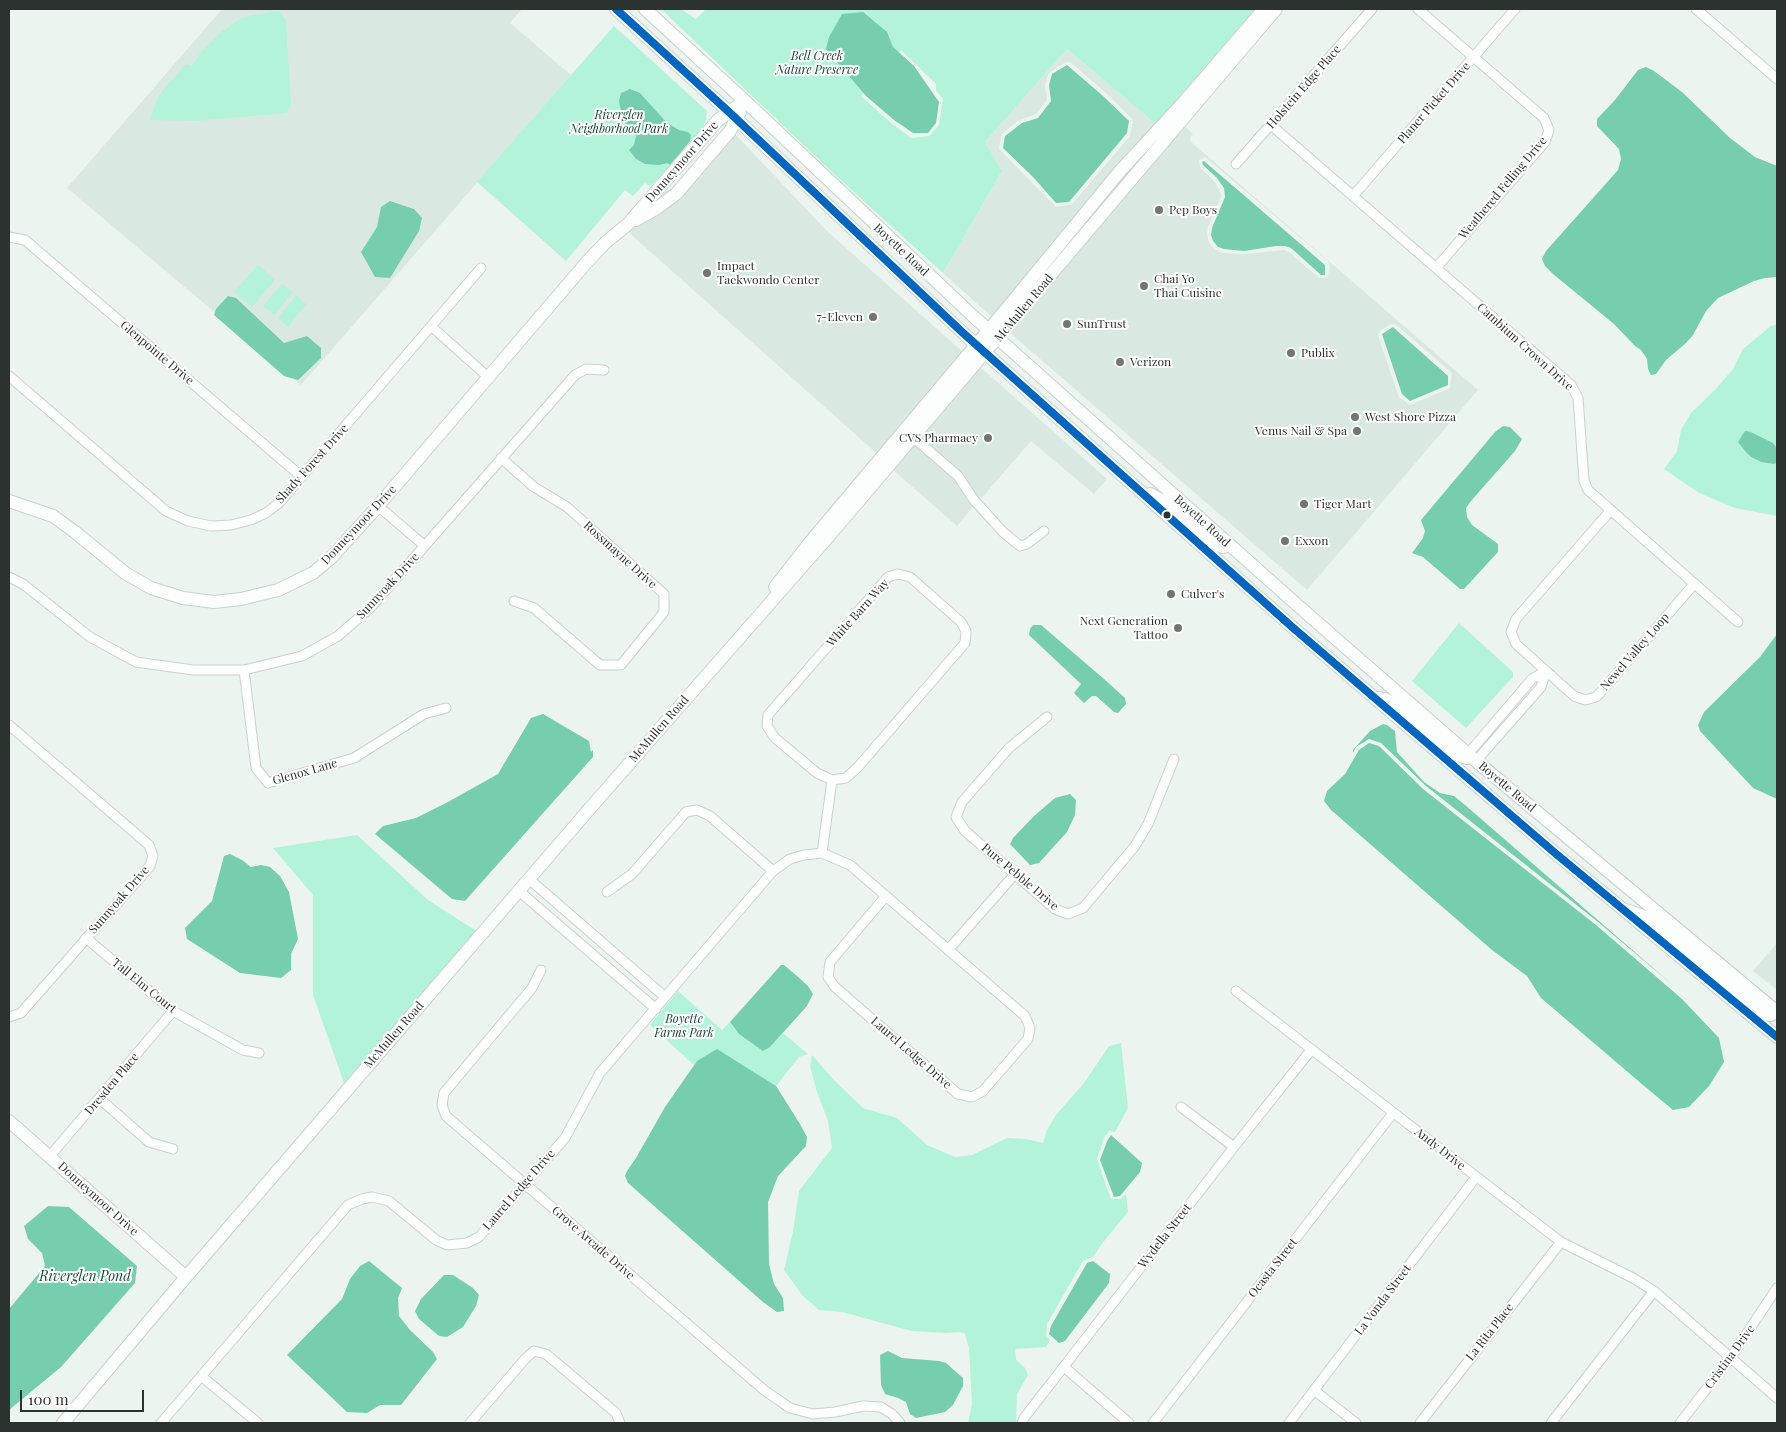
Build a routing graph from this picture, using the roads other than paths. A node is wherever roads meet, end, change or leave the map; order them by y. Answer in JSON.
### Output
{"nodes":[{"id":1,"x":616,"y":9,"type":"edge"},
{"id":2,"x":645,"y":9,"type":"edge"},
{"id":3,"x":1264,"y":9,"type":"edge"},
{"id":4,"x":1276,"y":9,"type":"edge"},
{"id":5,"x":1372,"y":9,"type":"edge"},
{"id":6,"x":1418,"y":9,"type":"edge"},
{"id":7,"x":1516,"y":9,"type":"edge"},
{"id":8,"x":1696,"y":9,"type":"edge"},
{"id":9,"x":1474,"y":57,"type":"junction"},
{"id":10,"x":1777,"y":79,"type":"edge"},
{"id":11,"x":745,"y":100,"type":"junction"},
{"id":12,"x":732,"y":116,"type":"junction"},
{"id":13,"x":1271,"y":125,"type":"junction"},
{"id":14,"x":1236,"y":164,"type":"dead end"},
{"id":15,"x":1353,"y":196,"type":"junction"},
{"id":16,"x":9,"y":237,"type":"edge"},
{"id":17,"x":482,"y":268,"type":"dead end"},
{"id":18,"x":1436,"y":268,"type":"junction"},
{"id":19,"x":431,"y":326,"type":"junction"},
{"id":20,"x":993,"y":335,"type":"junction"},
{"id":21,"x":981,"y":349,"type":"junction"},
{"id":22,"x":604,"y":370,"type":"dead end"},
{"id":23,"x":9,"y":376,"type":"edge"},
{"id":24,"x":488,"y":377,"type":"junction"},
{"id":25,"x":913,"y":437,"type":"junction"},
{"id":26,"x":501,"y":458,"type":"junction"},
{"id":27,"x":302,"y":477,"type":"junction"},
{"id":28,"x":1139,"y":490,"type":"junction"},
{"id":29,"x":9,"y":500,"type":"edge"},
{"id":30,"x":378,"y":506,"type":"junction"},
{"id":31,"x":1610,"y":511,"type":"junction"},
{"id":32,"x":1044,"y":531,"type":"dead end"},
{"id":33,"x":1230,"y":545,"type":"junction"},
{"id":34,"x":426,"y":546,"type":"junction"},
{"id":35,"x":9,"y":577,"type":"edge"},
{"id":36,"x":1237,"y":578,"type":"junction"},
{"id":37,"x":785,"y":580,"type":"junction"},
{"id":38,"x":1694,"y":584,"type":"junction"},
{"id":39,"x":514,"y":601,"type":"dead end"},
{"id":40,"x":1738,"y":622,"type":"dead end"},
{"id":41,"x":244,"y":670,"type":"junction"},
{"id":42,"x":1546,"y":671,"type":"junction"},
{"id":43,"x":1374,"y":698,"type":"junction"},
{"id":44,"x":446,"y":708,"type":"dead end"},
{"id":45,"x":1047,"y":717,"type":"dead end"},
{"id":46,"x":9,"y":725,"type":"edge"},
{"id":47,"x":1174,"y":758,"type":"dead end"},
{"id":48,"x":1473,"y":758,"type":"junction"},
{"id":49,"x":832,"y":780,"type":"junction"},
{"id":50,"x":822,"y":853,"type":"junction"},
{"id":51,"x":772,"y":871,"type":"junction"},
{"id":52,"x":1015,"y":874,"type":"junction"},
{"id":53,"x":528,"y":879,"type":"junction"},
{"id":54,"x":519,"y":891,"type":"junction"},
{"id":55,"x":607,"y":892,"type":"dead end"},
{"id":56,"x":886,"y":896,"type":"junction"},
{"id":57,"x":1621,"y":910,"type":"junction"},
{"id":58,"x":86,"y":938,"type":"junction"},
{"id":59,"x":948,"y":950,"type":"junction"},
{"id":60,"x":541,"y":970,"type":"dead end"},
{"id":61,"x":1236,"y":991,"type":"dead end"},
{"id":62,"x":665,"y":997,"type":"junction"},
{"id":63,"x":656,"y":1009,"type":"junction"},
{"id":64,"x":173,"y":1011,"type":"junction"},
{"id":65,"x":1777,"y":1012,"type":"edge"},
{"id":66,"x":9,"y":1017,"type":"edge"},
{"id":67,"x":1777,"y":1037,"type":"edge"},
{"id":68,"x":1311,"y":1050,"type":"junction"},
{"id":69,"x":259,"y":1053,"type":"dead end"},
{"id":70,"x":100,"y":1099,"type":"junction"},
{"id":71,"x":1181,"y":1107,"type":"dead end"},
{"id":72,"x":1393,"y":1113,"type":"junction"},
{"id":73,"x":9,"y":1121,"type":"edge"},
{"id":74,"x":1234,"y":1147,"type":"junction"},
{"id":75,"x":173,"y":1149,"type":"dead end"},
{"id":76,"x":50,"y":1156,"type":"junction"},
{"id":77,"x":1476,"y":1177,"type":"junction"},
{"id":78,"x":526,"y":1184,"type":"junction"},
{"id":79,"x":1560,"y":1242,"type":"junction"},
{"id":80,"x":186,"y":1277,"type":"junction"},
{"id":81,"x":1777,"y":1288,"type":"edge"},
{"id":82,"x":1654,"y":1291,"type":"junction"},
{"id":83,"x":1732,"y":1357,"type":"junction"},
{"id":84,"x":1064,"y":1367,"type":"junction"},
{"id":85,"x":201,"y":1376,"type":"junction"},
{"id":86,"x":1315,"y":1391,"type":"junction"},
{"id":87,"x":1777,"y":1398,"type":"edge"},
{"id":88,"x":64,"y":1423,"type":"edge"},
{"id":89,"x":161,"y":1423,"type":"edge"},
{"id":90,"x":258,"y":1423,"type":"edge"},
{"id":91,"x":470,"y":1423,"type":"edge"},
{"id":92,"x":620,"y":1423,"type":"edge"},
{"id":93,"x":900,"y":1423,"type":"edge"},
{"id":94,"x":1022,"y":1423,"type":"edge"},
{"id":95,"x":1129,"y":1423,"type":"edge"},
{"id":96,"x":1153,"y":1423,"type":"edge"},
{"id":97,"x":1289,"y":1423,"type":"edge"},
{"id":98,"x":1356,"y":1423,"type":"edge"},
{"id":99,"x":1420,"y":1423,"type":"edge"},
{"id":100,"x":1551,"y":1423,"type":"edge"},
{"id":101,"x":1680,"y":1423,"type":"edge"}],
"edges":[{"from":1,"to":12,"type":"street","name":"Boyette Road"},
{"from":2,"to":11,"type":"street","name":"Boyette Road"},
{"from":3,"to":20,"type":"street","name":"McMullen Road"},
{"from":4,"to":20,"type":"street","name":"McMullen Road"},
{"from":5,"to":13,"type":"street","name":"Holstein Edge Place"},
{"from":6,"to":9,"type":"street","name":"Weathered Felling Drive"},
{"from":7,"to":9,"type":"street","name":"Planer Picket Drive"},
{"from":8,"to":10,"type":"street"},
{"from":9,"to":15,"type":"street","name":"Planer Picket Drive"},
{"from":9,"to":18,"type":"street","name":"Weathered Felling Drive"},
{"from":11,"to":12,"type":"street","name":"Donneymoor Drive"},
{"from":11,"to":20,"type":"street","name":"Boyette Road"},
{"from":12,"to":21,"type":"street","name":"Boyette Road"},
{"from":12,"to":24,"type":"street","name":"Donneymoor Drive"},
{"from":13,"to":14,"type":"street","name":"Holstein Edge Place"},
{"from":13,"to":15,"type":"street","name":"Cambium Crown Drive"},
{"from":15,"to":18,"type":"street","name":"Cambium Crown Drive"},
{"from":16,"to":27,"type":"street","name":"Glenpointe Drive"},
{"from":17,"to":19,"type":"street","name":"Shady Forest Drive"},
{"from":18,"to":31,"type":"street","name":"Cambium Crown Drive"},
{"from":19,"to":24,"type":"street"},
{"from":19,"to":27,"type":"street","name":"Shady Forest Drive"},
{"from":20,"to":21,"type":"street","name":"McMullen Road"},
{"from":20,"to":33,"type":"street","name":"Boyette Road"},
{"from":21,"to":25,"type":"street","name":"McMullen Road"},
{"from":21,"to":28,"type":"street","name":"Boyette Road"},
{"from":21,"to":37,"type":"street","name":"McMullen Road"},
{"from":22,"to":26,"type":"street","name":"Sunnyoak Drive"},
{"from":23,"to":27,"type":"street","name":"Shady Forest Drive"},
{"from":24,"to":30,"type":"street","name":"Donneymoor Drive"},
{"from":25,"to":32,"type":"street"},
{"from":25,"to":37,"type":"street","name":"McMullen Road"},
{"from":26,"to":34,"type":"street","name":"Sunnyoak Drive"},
{"from":26,"to":39,"type":"street","name":"Rossmayne Drive"},
{"from":28,"to":33,"type":"street"},
{"from":28,"to":36,"type":"street","name":"Boyette Road"},
{"from":29,"to":30,"type":"street","name":"Donneymoor Drive"},
{"from":30,"to":34,"type":"street"},
{"from":31,"to":38,"type":"street","name":"Cambium Crown Drive"},
{"from":31,"to":42,"type":"street","name":"Newel Valley Loop"},
{"from":33,"to":36,"type":"street"},
{"from":33,"to":48,"type":"street","name":"Boyette Road"},
{"from":34,"to":41,"type":"street","name":"Sunnyoak Drive"},
{"from":35,"to":41,"type":"street","name":"Sunnyoak Drive"},
{"from":36,"to":43,"type":"street","name":"Boyette Road"},
{"from":37,"to":53,"type":"street","name":"McMullen Road"},
{"from":38,"to":40,"type":"street","name":"Cambium Crown Drive"},
{"from":38,"to":42,"type":"street","name":"Newel Valley Loop"},
{"from":41,"to":44,"type":"street","name":"Glenox Lane"},
{"from":42,"to":48,"type":"street"},
{"from":43,"to":48,"type":"street"},
{"from":43,"to":57,"type":"street","name":"Boyette Road"},
{"from":45,"to":52,"type":"street","name":"Pure Pebble Drive"},
{"from":46,"to":58,"type":"street","name":"Sunnyoak Drive"},
{"from":47,"to":52,"type":"street","name":"Pure Pebble Drive"},
{"from":48,"to":65,"type":"street","name":"Boyette Road"},
{"from":49,"to":49,"type":"street","name":"White Barn Way"},
{"from":49,"to":50,"type":"street"},
{"from":50,"to":51,"type":"street","name":"Laurel Ledge Drive"},
{"from":50,"to":56,"type":"street","name":"Laurel Ledge Drive"},
{"from":51,"to":55,"type":"street"},
{"from":51,"to":62,"type":"street","name":"Laurel Ledge Drive"},
{"from":52,"to":59,"type":"street"},
{"from":53,"to":54,"type":"street","name":"McMullen Road"},
{"from":53,"to":62,"type":"street"},
{"from":54,"to":63,"type":"street"},
{"from":54,"to":80,"type":"street","name":"McMullen Road"},
{"from":56,"to":59,"type":"street","name":"Laurel Ledge Drive"},
{"from":56,"to":59,"type":"street","name":"Laurel Ledge Drive"},
{"from":57,"to":65,"type":"street"},
{"from":57,"to":67,"type":"street","name":"Boyette Road"},
{"from":58,"to":64,"type":"street","name":"Tall Elm Court"},
{"from":58,"to":66,"type":"street","name":"Sunnyoak Drive"},
{"from":60,"to":78,"type":"street","name":"Grove Arcade Drive"},
{"from":61,"to":68,"type":"street","name":"Andy Drive"},
{"from":62,"to":63,"type":"street","name":"Laurel Ledge Drive"},
{"from":63,"to":78,"type":"street","name":"Laurel Ledge Drive"},
{"from":64,"to":69,"type":"street","name":"Tall Elm Court"},
{"from":64,"to":70,"type":"street","name":"Dresden Place"},
{"from":68,"to":72,"type":"street","name":"Andy Drive"},
{"from":68,"to":74,"type":"street","name":"Wydella Street"},
{"from":70,"to":75,"type":"street"},
{"from":70,"to":76,"type":"street","name":"Dresden Place"},
{"from":71,"to":74,"type":"street"},
{"from":72,"to":77,"type":"street","name":"Andy Drive"},
{"from":72,"to":96,"type":"street","name":"Ocasta Street"},
{"from":73,"to":76,"type":"street","name":"Donneymoor Drive"},
{"from":74,"to":84,"type":"street","name":"Wydella Street"},
{"from":76,"to":80,"type":"street","name":"Donneymoor Drive"},
{"from":77,"to":79,"type":"street","name":"Andy Drive"},
{"from":77,"to":86,"type":"street","name":"La Vonda Street"},
{"from":78,"to":85,"type":"street","name":"Laurel Ledge Drive"},
{"from":78,"to":93,"type":"street","name":"Grove Arcade Drive"},
{"from":79,"to":82,"type":"street","name":"Andy Drive"},
{"from":79,"to":99,"type":"street","name":"La Rita Place"},
{"from":80,"to":88,"type":"street","name":"McMullen Road"},
{"from":81,"to":83,"type":"street","name":"Cristina Drive"},
{"from":82,"to":83,"type":"street","name":"Andy Drive"},
{"from":82,"to":100,"type":"street"},
{"from":83,"to":87,"type":"street","name":"Andy Drive"},
{"from":83,"to":101,"type":"street","name":"Cristina Drive"},
{"from":84,"to":94,"type":"street","name":"Wydella Street"},
{"from":84,"to":95,"type":"street"},
{"from":85,"to":89,"type":"street","name":"Laurel Ledge Drive"},
{"from":85,"to":90,"type":"street"},
{"from":86,"to":97,"type":"street","name":"La Vonda Street"},
{"from":86,"to":98,"type":"street"},
{"from":91,"to":92,"type":"street"}]}
